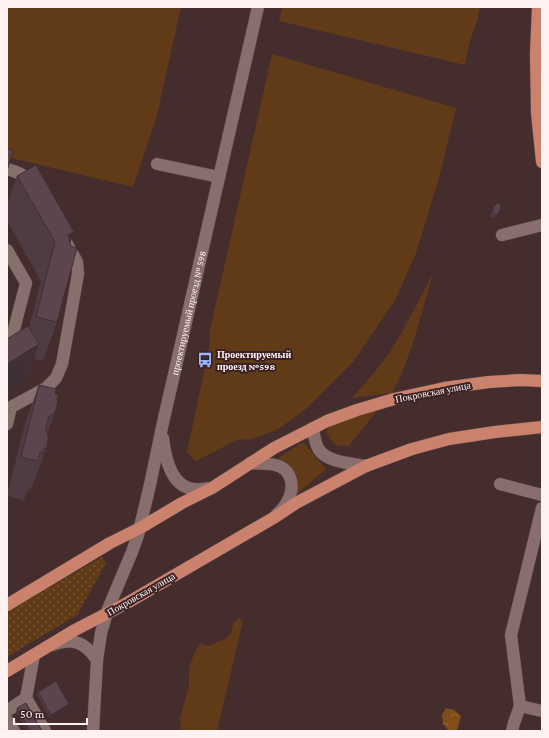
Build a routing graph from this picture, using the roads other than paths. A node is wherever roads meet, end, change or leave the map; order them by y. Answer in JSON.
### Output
{"nodes":[{"id":1,"x":258,"y":7,"type":"edge"},
{"id":2,"x":538,"y":7,"type":"edge"},
{"id":3,"x":542,"y":162,"type":"edge"},
{"id":4,"x":157,"y":164,"type":"dead end"},
{"id":5,"x":7,"y":169,"type":"edge"},
{"id":6,"x":219,"y":178,"type":"junction"},
{"id":7,"x":39,"y":194,"type":"edge"},
{"id":8,"x":542,"y":225,"type":"edge"},
{"id":9,"x":61,"y":233,"type":"edge"},
{"id":10,"x":502,"y":234,"type":"dead end"},
{"id":11,"x":7,"y":250,"type":"edge"},
{"id":12,"x":7,"y":350,"type":"edge"},
{"id":13,"x":542,"y":376,"type":"edge"},
{"id":14,"x":520,"y":380,"type":"junction"},
{"id":15,"x":542,"y":381,"type":"edge"},
{"id":16,"x":9,"y":408,"type":"edge"},
{"id":17,"x":7,"y":424,"type":"edge"},
{"id":18,"x":162,"y":427,"type":"junction"},
{"id":19,"x":313,"y":428,"type":"junction"},
{"id":20,"x":542,"y":428,"type":"edge"},
{"id":21,"x":250,"y":463,"type":"junction"},
{"id":22,"x":366,"y":466,"type":"junction"},
{"id":23,"x":500,"y":484,"type":"dead end"},
{"id":24,"x":212,"y":488,"type":"junction"},
{"id":25,"x":542,"y":495,"type":"edge"},
{"id":26,"x":542,"y":508,"type":"edge"},
{"id":27,"x":275,"y":517,"type":"junction"},
{"id":28,"x":140,"y":528,"type":"junction"},
{"id":29,"x":7,"y":605,"type":"edge"},
{"id":30,"x":106,"y":614,"type":"junction"},
{"id":31,"x":50,"y":645,"type":"junction"},
{"id":32,"x":34,"y":655,"type":"junction"},
{"id":33,"x":97,"y":660,"type":"junction"},
{"id":34,"x":7,"y":671,"type":"edge"},
{"id":35,"x":26,"y":698,"type":"junction"},
{"id":36,"x":520,"y":706,"type":"junction"},
{"id":37,"x":7,"y":709,"type":"edge"},
{"id":38,"x":542,"y":711,"type":"edge"},
{"id":39,"x":7,"y":720,"type":"edge"},
{"id":40,"x":14,"y":731,"type":"edge"},
{"id":41,"x":45,"y":731,"type":"edge"},
{"id":42,"x":93,"y":731,"type":"edge"},
{"id":43,"x":512,"y":731,"type":"edge"}],
"edges":[{"from":1,"to":6,"type":"street","name":"проектируемый проезд № 598"},
{"from":2,"to":3,"type":"main road"},
{"from":4,"to":6,"type":"street"},
{"from":5,"to":7,"type":"street"},
{"from":6,"to":18,"type":"street","name":"проектируемый проезд № 598"},
{"from":8,"to":10,"type":"street"},
{"from":9,"to":16,"type":"street"},
{"from":11,"to":12,"type":"street"},
{"from":13,"to":14,"type":"main road"},
{"from":14,"to":15,"type":"main road","name":"Покровская улица"},
{"from":14,"to":19,"type":"main road","name":"Покровская улица"},
{"from":16,"to":17,"type":"street"},
{"from":18,"to":24,"type":"street"},
{"from":18,"to":28,"type":"street","name":"проектируемый проезд № 598"},
{"from":19,"to":21,"type":"main road","name":"Покровская улица"},
{"from":19,"to":22,"type":"street"},
{"from":20,"to":22,"type":"main road"},
{"from":21,"to":24,"type":"main road"},
{"from":21,"to":27,"type":"street"},
{"from":22,"to":27,"type":"main road","name":"Покровская улица"},
{"from":23,"to":25,"type":"street"},
{"from":24,"to":28,"type":"main road"},
{"from":26,"to":36,"type":"street"},
{"from":27,"to":30,"type":"main road","name":"Покровская улица"},
{"from":28,"to":29,"type":"main road"},
{"from":28,"to":30,"type":"street","name":"проектируемый проезд № 598"},
{"from":30,"to":31,"type":"main road","name":"Покровская улица"},
{"from":30,"to":33,"type":"street","name":"проектируемый проезд № 598"},
{"from":31,"to":32,"type":"main road","name":"Покровская улица"},
{"from":31,"to":33,"type":"street"},
{"from":32,"to":34,"type":"main road","name":"Покровская улица"},
{"from":32,"to":35,"type":"street"},
{"from":33,"to":42,"type":"street","name":"проектируемый проезд № 598"},
{"from":35,"to":37,"type":"street"},
{"from":35,"to":41,"type":"street"},
{"from":36,"to":38,"type":"street"},
{"from":36,"to":43,"type":"street"},
{"from":39,"to":40,"type":"street"}]}
